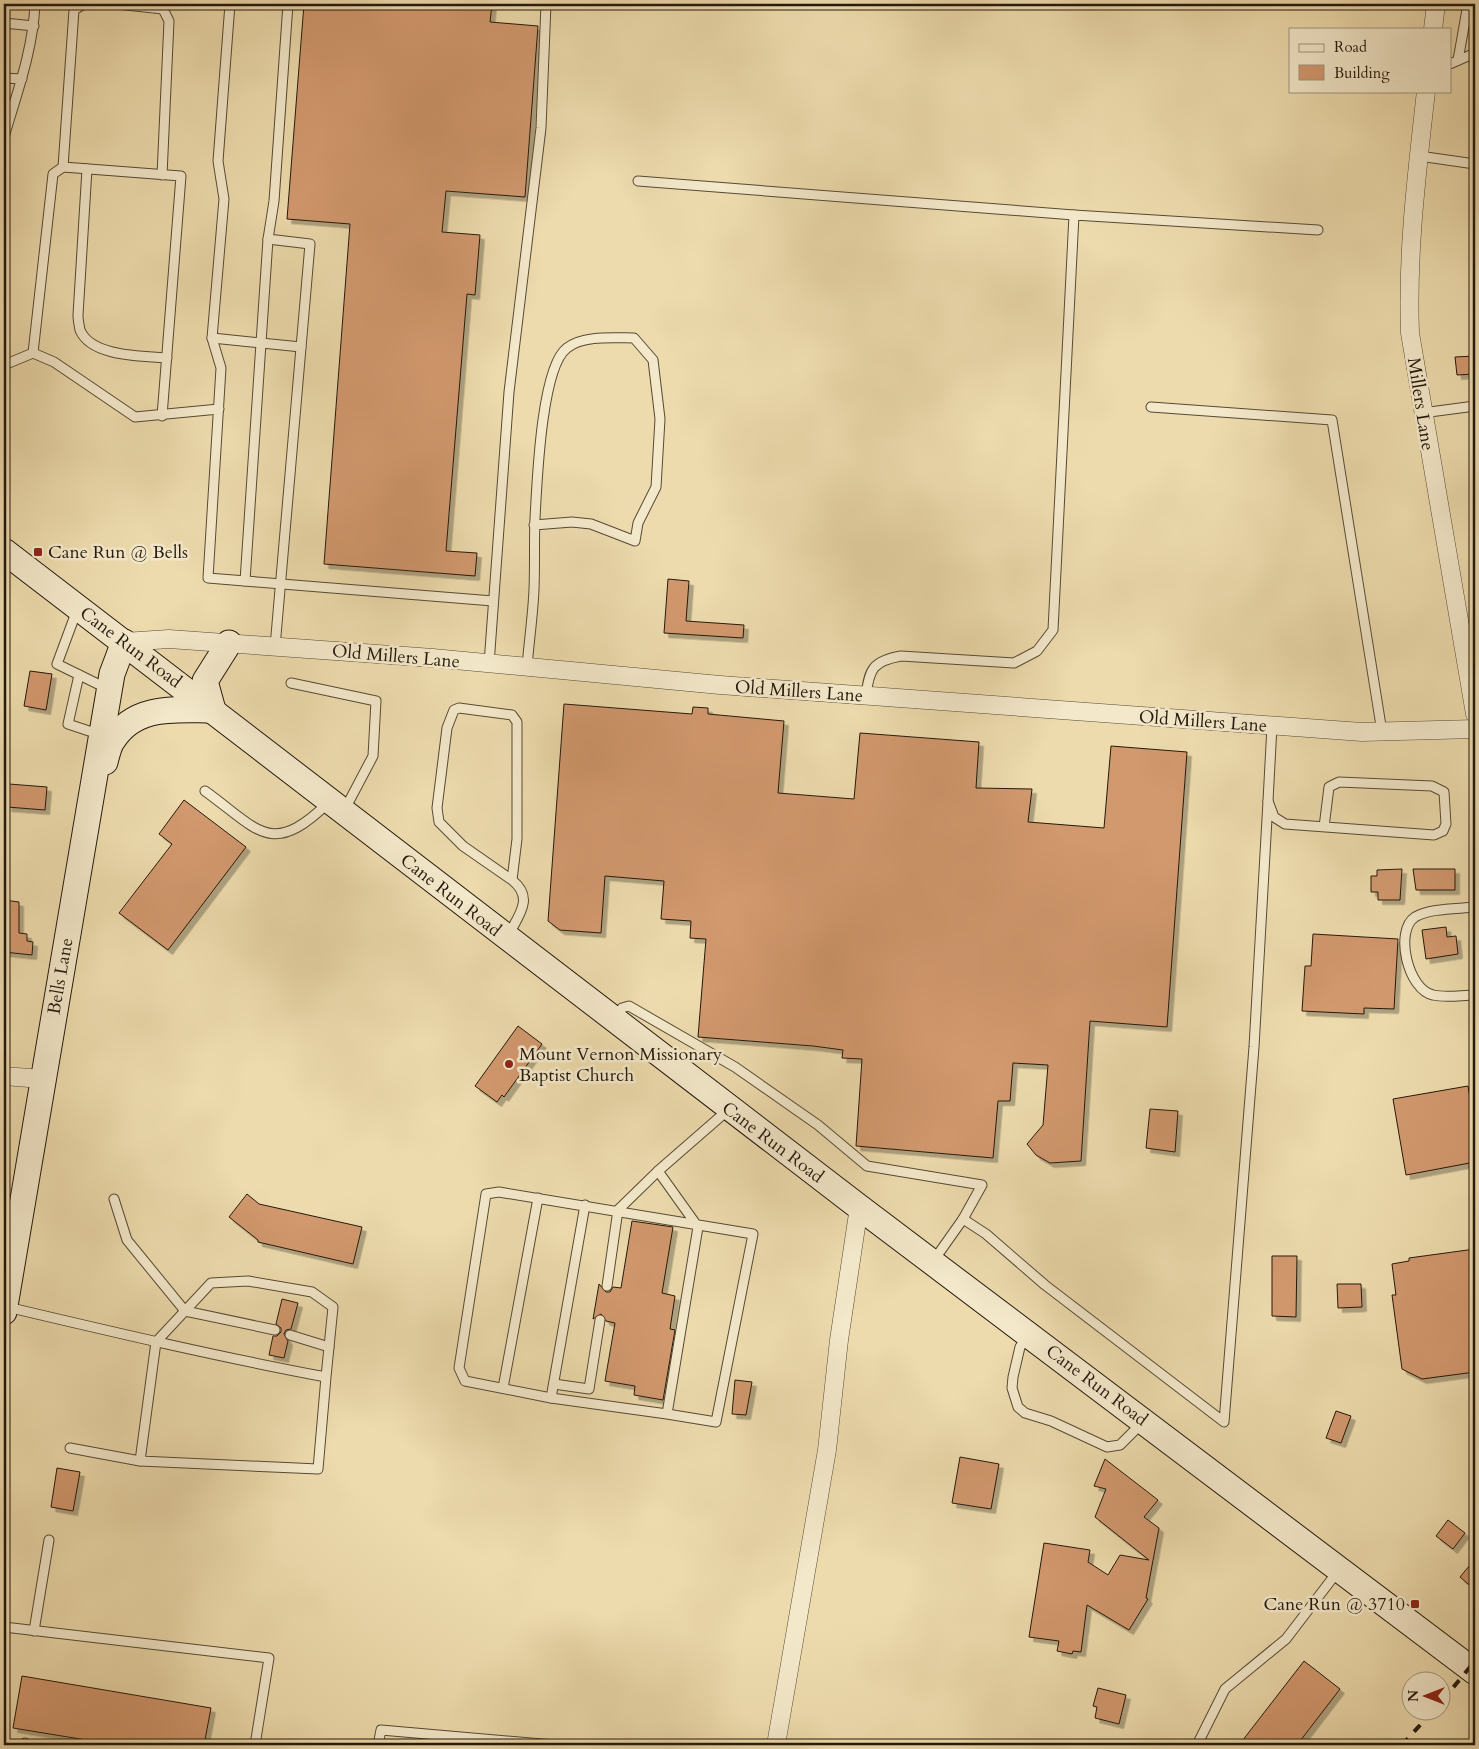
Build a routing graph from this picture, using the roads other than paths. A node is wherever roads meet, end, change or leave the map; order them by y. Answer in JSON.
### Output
{"nodes":[{"id":1,"x":35,"y":4,"type":"edge"},
{"id":2,"x":84,"y":4,"type":"edge"},
{"id":3,"x":116,"y":4,"type":"edge"},
{"id":4,"x":230,"y":4,"type":"edge"},
{"id":5,"x":288,"y":4,"type":"edge"},
{"id":6,"x":546,"y":4,"type":"edge"},
{"id":7,"x":1436,"y":4,"type":"edge"},
{"id":8,"x":1468,"y":4,"type":"edge"},
{"id":9,"x":4,"y":23,"type":"edge"},
{"id":10,"x":34,"y":26,"type":"junction"},
{"id":11,"x":1433,"y":28,"type":"edge"},
{"id":12,"x":1475,"y":53,"type":"edge"},
{"id":13,"x":1454,"y":62,"type":"edge"},
{"id":14,"x":4,"y":78,"type":"edge"},
{"id":15,"x":22,"y":79,"type":"junction"},
{"id":16,"x":1426,"y":92,"type":"edge"},
{"id":17,"x":4,"y":137,"type":"edge"},
{"id":18,"x":1419,"y":156,"type":"junction"},
{"id":19,"x":1475,"y":164,"type":"edge"},
{"id":20,"x":63,"y":167,"type":"junction"},
{"id":21,"x":87,"y":169,"type":"junction"},
{"id":22,"x":162,"y":175,"type":"junction"},
{"id":23,"x":638,"y":181,"type":"dead end"},
{"id":24,"x":1074,"y":214,"type":"junction"},
{"id":25,"x":1318,"y":230,"type":"dead end"},
{"id":26,"x":268,"y":239,"type":"junction"},
{"id":27,"x":212,"y":338,"type":"junction"},
{"id":28,"x":262,"y":344,"type":"junction"},
{"id":29,"x":301,"y":347,"type":"junction"},
{"id":30,"x":33,"y":353,"type":"junction"},
{"id":31,"x":167,"y":358,"type":"junction"},
{"id":32,"x":4,"y":365,"type":"edge"},
{"id":33,"x":1475,"y":406,"type":"edge"},
{"id":34,"x":1151,"y":407,"type":"dead end"},
{"id":35,"x":219,"y":409,"type":"junction"},
{"id":36,"x":1422,"y":413,"type":"junction"},
{"id":37,"x":162,"y":416,"type":"junction"},
{"id":38,"x":534,"y":525,"type":"junction"},
{"id":39,"x":4,"y":551,"type":"edge"},
{"id":40,"x":245,"y":581,"type":"junction"},
{"id":41,"x":280,"y":584,"type":"junction"},
{"id":42,"x":493,"y":601,"type":"junction"},
{"id":43,"x":78,"y":607,"type":"junction"},
{"id":44,"x":124,"y":642,"type":"junction"},
{"id":45,"x":229,"y":644,"type":"junction"},
{"id":46,"x":275,"y":647,"type":"junction"},
{"id":47,"x":489,"y":664,"type":"junction"},
{"id":48,"x":527,"y":668,"type":"junction"},
{"id":49,"x":79,"y":675,"type":"junction"},
{"id":50,"x":1472,"y":680,"type":"edge"},
{"id":51,"x":291,"y":683,"type":"dead end"},
{"id":52,"x":109,"y":690,"type":"junction"},
{"id":53,"x":866,"y":696,"type":"junction"},
{"id":54,"x":212,"y":710,"type":"junction"},
{"id":55,"x":1475,"y":714,"type":"edge"},
{"id":56,"x":1272,"y":726,"type":"junction"},
{"id":57,"x":1475,"y":729,"type":"edge"},
{"id":58,"x":1382,"y":732,"type":"junction"},
{"id":59,"x":102,"y":735,"type":"junction"},
{"id":60,"x":204,"y":792,"type":"dead end"},
{"id":61,"x":1268,"y":801,"type":"junction"},
{"id":62,"x":90,"y":804,"type":"junction"},
{"id":63,"x":337,"y":806,"type":"junction"},
{"id":64,"x":1324,"y":827,"type":"junction"},
{"id":65,"x":512,"y":880,"type":"junction"},
{"id":66,"x":1475,"y":907,"type":"edge"},
{"id":67,"x":507,"y":939,"type":"junction"},
{"id":68,"x":1475,"y":995,"type":"edge"},
{"id":69,"x":613,"y":1020,"type":"junction"},
{"id":70,"x":4,"y":1076,"type":"edge"},
{"id":71,"x":42,"y":1079,"type":"junction"},
{"id":72,"x":729,"y":1108,"type":"junction"},
{"id":73,"x":658,"y":1172,"type":"junction"},
{"id":74,"x":538,"y":1198,"type":"junction"},
{"id":75,"x":114,"y":1199,"type":"dead end"},
{"id":76,"x":585,"y":1205,"type":"junction"},
{"id":77,"x":859,"y":1207,"type":"junction"},
{"id":78,"x":618,"y":1210,"type":"junction"},
{"id":79,"x":963,"y":1219,"type":"junction"},
{"id":80,"x":698,"y":1227,"type":"junction"},
{"id":81,"x":932,"y":1262,"type":"junction"},
{"id":82,"x":607,"y":1286,"type":"dead end"},
{"id":83,"x":4,"y":1309,"type":"edge"},
{"id":84,"x":185,"y":1311,"type":"junction"},
{"id":85,"x":600,"y":1320,"type":"dead end"},
{"id":86,"x":274,"y":1330,"type":"dead end"},
{"id":87,"x":1029,"y":1334,"type":"junction"},
{"id":88,"x":290,"y":1335,"type":"dead end"},
{"id":89,"x":156,"y":1342,"type":"junction"},
{"id":90,"x":329,"y":1347,"type":"junction"},
{"id":91,"x":326,"y":1377,"type":"junction"},
{"id":92,"x":554,"y":1384,"type":"junction"},
{"id":93,"x":502,"y":1388,"type":"junction"},
{"id":94,"x":552,"y":1398,"type":"junction"},
{"id":95,"x":667,"y":1414,"type":"junction"},
{"id":96,"x":1144,"y":1421,"type":"junction"},
{"id":97,"x":70,"y":1448,"type":"dead end"},
{"id":98,"x":140,"y":1461,"type":"junction"},
{"id":99,"x":49,"y":1540,"type":"dead end"},
{"id":100,"x":1340,"y":1569,"type":"junction"},
{"id":101,"x":4,"y":1626,"type":"edge"},
{"id":102,"x":34,"y":1630,"type":"junction"},
{"id":103,"x":1475,"y":1672,"type":"edge"},
{"id":104,"x":254,"y":1745,"type":"edge"},
{"id":105,"x":378,"y":1745,"type":"edge"},
{"id":106,"x":554,"y":1745,"type":"edge"},
{"id":107,"x":776,"y":1745,"type":"edge"},
{"id":108,"x":1197,"y":1745,"type":"edge"}],
"edges":[{"from":1,"to":10,"type":"lane"},
{"from":2,"to":20,"type":"lane"},
{"from":3,"to":22,"type":"lane"},
{"from":4,"to":27,"type":"lane"},
{"from":5,"to":26,"type":"lane"},
{"from":6,"to":42,"type":"lane"},
{"from":7,"to":11,"type":"street"},
{"from":8,"to":13,"type":"lane"},
{"from":9,"to":10,"type":"lane"},
{"from":10,"to":15,"type":"lane"},
{"from":12,"to":13,"type":"lane"},
{"from":14,"to":15,"type":"lane"},
{"from":15,"to":17,"type":"lane"},
{"from":16,"to":18,"type":"street","name":"Millers Lane"},
{"from":18,"to":19,"type":"lane"},
{"from":18,"to":36,"type":"street","name":"Millers Lane"},
{"from":20,"to":21,"type":"lane"},
{"from":20,"to":30,"type":"lane"},
{"from":21,"to":22,"type":"lane"},
{"from":21,"to":31,"type":"lane"},
{"from":22,"to":31,"type":"lane"},
{"from":23,"to":24,"type":"lane"},
{"from":24,"to":25,"type":"lane"},
{"from":24,"to":53,"type":"lane"},
{"from":26,"to":28,"type":"lane"},
{"from":26,"to":29,"type":"lane"},
{"from":27,"to":28,"type":"lane"},
{"from":27,"to":35,"type":"lane"},
{"from":28,"to":29,"type":"lane"},
{"from":28,"to":40,"type":"lane"},
{"from":29,"to":41,"type":"lane"},
{"from":30,"to":32,"type":"lane"},
{"from":30,"to":37,"type":"lane"},
{"from":31,"to":37,"type":"lane"},
{"from":33,"to":36,"type":"lane"},
{"from":34,"to":58,"type":"lane"},
{"from":35,"to":37,"type":"lane"},
{"from":35,"to":40,"type":"lane"},
{"from":36,"to":50,"type":"street","name":"Millers Lane"},
{"from":38,"to":38,"type":"lane"},
{"from":38,"to":48,"type":"lane"},
{"from":39,"to":43,"type":"main road","name":"Cane Run Road"},
{"from":40,"to":41,"type":"lane"},
{"from":41,"to":42,"type":"lane"},
{"from":41,"to":46,"type":"lane"},
{"from":42,"to":47,"type":"lane"},
{"from":43,"to":44,"type":"main road","name":"Cane Run Road"},
{"from":43,"to":49,"type":"lane"},
{"from":44,"to":45,"type":"street","name":"Old Millers Lane"},
{"from":44,"to":52,"type":"main road","name":"Bells Lane"},
{"from":44,"to":54,"type":"main road","name":"Cane Run Road"},
{"from":45,"to":46,"type":"street","name":"Old Millers Lane"},
{"from":45,"to":54,"type":"main road"},
{"from":46,"to":47,"type":"street","name":"Old Millers Lane"},
{"from":47,"to":48,"type":"street","name":"Old Millers Lane"},
{"from":48,"to":53,"type":"street","name":"Old Millers Lane"},
{"from":49,"to":52,"type":"lane"},
{"from":49,"to":59,"type":"lane"},
{"from":50,"to":55,"type":"street","name":"Millers Lane"},
{"from":51,"to":63,"type":"lane"},
{"from":52,"to":59,"type":"main road","name":"Bells Lane"},
{"from":53,"to":56,"type":"street","name":"Old Millers Lane"},
{"from":54,"to":62,"type":"main road"},
{"from":54,"to":63,"type":"main road","name":"Cane Run Road"},
{"from":56,"to":58,"type":"street","name":"Old Millers Lane"},
{"from":56,"to":61,"type":"lane"},
{"from":57,"to":58,"type":"street","name":"Old Millers Lane"},
{"from":59,"to":62,"type":"main road","name":"Bells Lane"},
{"from":60,"to":63,"type":"lane"},
{"from":61,"to":64,"type":"lane"},
{"from":61,"to":79,"type":"lane"},
{"from":62,"to":71,"type":"main road","name":"Bells Lane"},
{"from":63,"to":67,"type":"main road","name":"Cane Run Road"},
{"from":64,"to":64,"type":"lane"},
{"from":65,"to":65,"type":"lane"},
{"from":65,"to":67,"type":"lane"},
{"from":66,"to":68,"type":"lane"},
{"from":67,"to":69,"type":"main road","name":"Cane Run Road"},
{"from":69,"to":72,"type":"main road","name":"Cane Run Road"},
{"from":69,"to":79,"type":"lane"},
{"from":70,"to":71,"type":"street"},
{"from":71,"to":83,"type":"main road","name":"Bells Lane"},
{"from":72,"to":73,"type":"lane"},
{"from":72,"to":77,"type":"main road","name":"Cane Run Road"},
{"from":73,"to":78,"type":"lane"},
{"from":73,"to":80,"type":"lane"},
{"from":74,"to":76,"type":"lane"},
{"from":74,"to":93,"type":"lane"},
{"from":74,"to":93,"type":"lane"},
{"from":75,"to":84,"type":"lane"},
{"from":76,"to":78,"type":"lane"},
{"from":76,"to":92,"type":"lane"},
{"from":77,"to":81,"type":"main road","name":"Cane Run Road"},
{"from":77,"to":107,"type":"street"},
{"from":78,"to":80,"type":"lane"},
{"from":78,"to":82,"type":"lane"},
{"from":79,"to":81,"type":"lane"},
{"from":80,"to":95,"type":"lane"},
{"from":80,"to":95,"type":"lane"},
{"from":81,"to":87,"type":"main road","name":"Cane Run Road"},
{"from":83,"to":89,"type":"lane"},
{"from":84,"to":86,"type":"lane"},
{"from":84,"to":89,"type":"lane"},
{"from":84,"to":90,"type":"lane"},
{"from":85,"to":92,"type":"lane"},
{"from":87,"to":96,"type":"main road","name":"Cane Run Road"},
{"from":87,"to":96,"type":"lane"},
{"from":88,"to":90,"type":"lane"},
{"from":89,"to":91,"type":"lane"},
{"from":89,"to":98,"type":"lane"},
{"from":90,"to":91,"type":"lane"},
{"from":91,"to":98,"type":"lane"},
{"from":92,"to":94,"type":"lane"},
{"from":93,"to":94,"type":"lane"},
{"from":94,"to":95,"type":"lane"},
{"from":96,"to":100,"type":"main road","name":"Cane Run Road"},
{"from":97,"to":98,"type":"lane"},
{"from":99,"to":102,"type":"lane"},
{"from":100,"to":103,"type":"main road","name":"Cane Run Road"},
{"from":100,"to":108,"type":"lane"},
{"from":101,"to":102,"type":"lane"},
{"from":102,"to":104,"type":"lane"},
{"from":105,"to":106,"type":"lane"}]}
